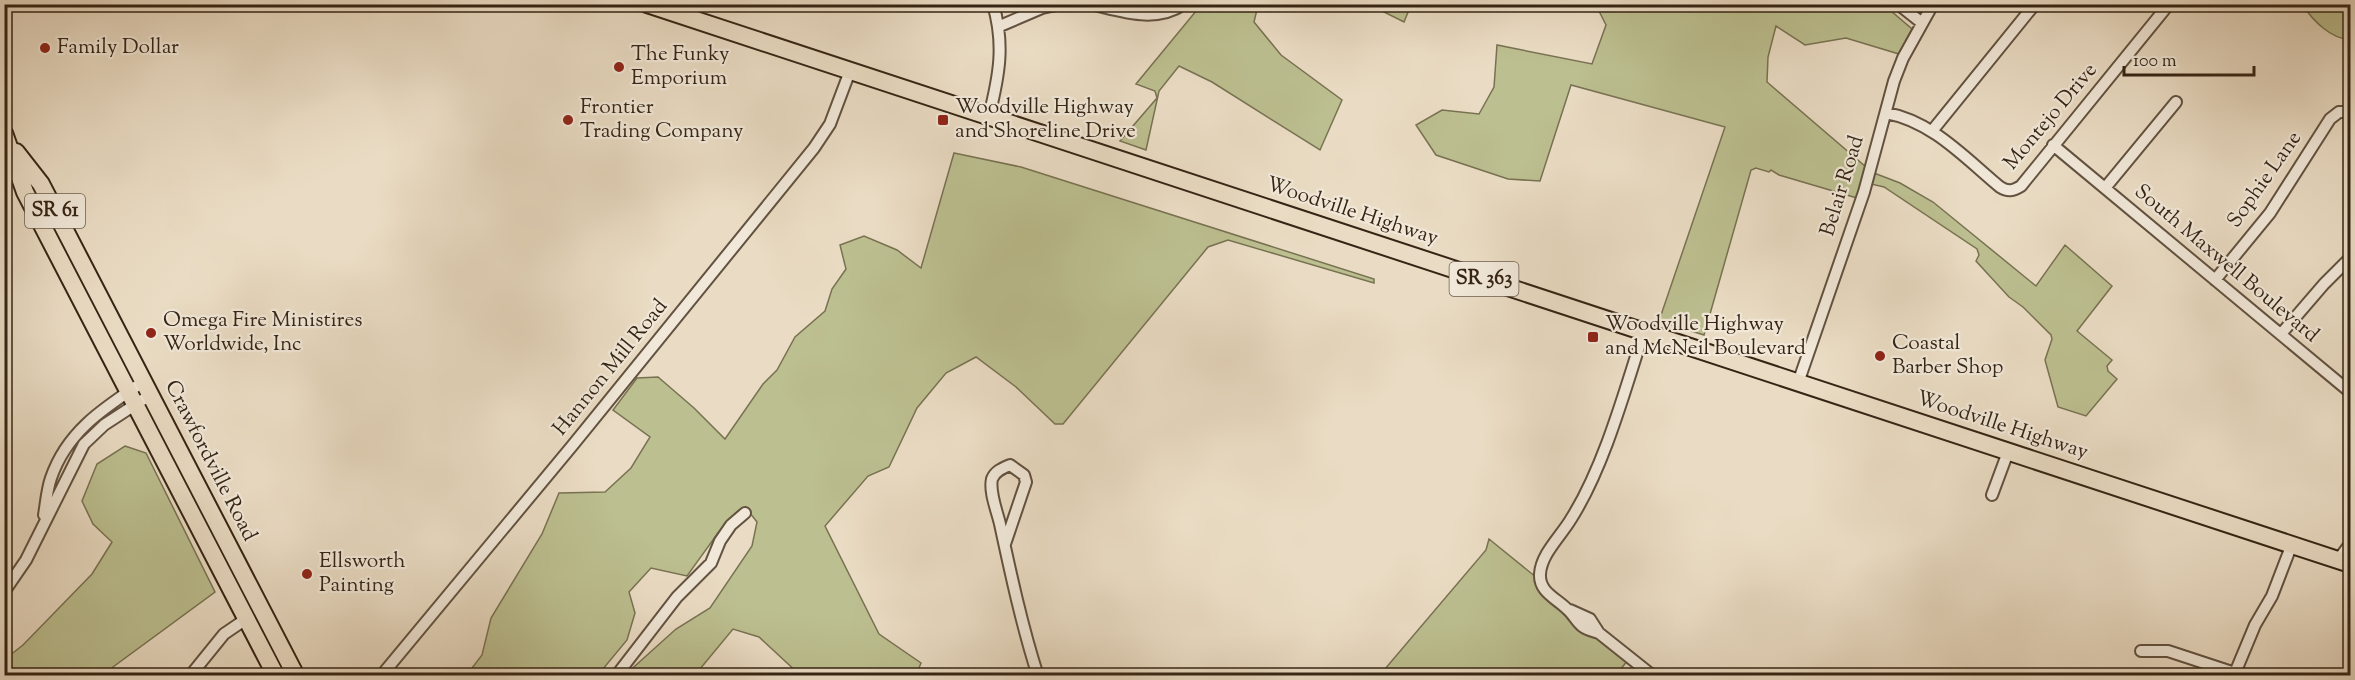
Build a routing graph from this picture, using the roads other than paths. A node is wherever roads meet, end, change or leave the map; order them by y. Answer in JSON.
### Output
{"nodes":[{"id":1,"x":647,"y":4,"type":"edge"},
{"id":2,"x":993,"y":4,"type":"edge"},
{"id":3,"x":1061,"y":4,"type":"edge"},
{"id":4,"x":1090,"y":4,"type":"edge"},
{"id":5,"x":1184,"y":4,"type":"edge"},
{"id":6,"x":1898,"y":4,"type":"edge"},
{"id":7,"x":1933,"y":4,"type":"edge"},
{"id":8,"x":2035,"y":4,"type":"edge"},
{"id":9,"x":2169,"y":4,"type":"edge"},
{"id":10,"x":1922,"y":23,"type":"junction"},
{"id":11,"x":1000,"y":26,"type":"junction"},
{"id":12,"x":850,"y":71,"type":"junction"},
{"id":13,"x":2176,"y":102,"type":"dead end"},
{"id":14,"x":2350,"y":112,"type":"edge"},
{"id":15,"x":1886,"y":113,"type":"junction"},
{"id":16,"x":989,"y":116,"type":"junction"},
{"id":17,"x":1932,"y":131,"type":"junction"},
{"id":18,"x":6,"y":142,"type":"edge"},
{"id":19,"x":2054,"y":145,"type":"junction"},
{"id":20,"x":2105,"y":188,"type":"junction"},
{"id":21,"x":2350,"y":258,"type":"edge"},
{"id":22,"x":2215,"y":280,"type":"junction"},
{"id":23,"x":1644,"y":331,"type":"junction"},
{"id":24,"x":2281,"y":334,"type":"junction"},
{"id":25,"x":1798,"y":383,"type":"junction"},
{"id":26,"x":147,"y":389,"type":"junction"},
{"id":27,"x":2350,"y":392,"type":"edge"},
{"id":28,"x":132,"y":398,"type":"junction"},
{"id":29,"x":66,"y":448,"type":"junction"},
{"id":30,"x":2008,"y":452,"type":"junction"},
{"id":31,"x":76,"y":455,"type":"junction"},
{"id":32,"x":176,"y":482,"type":"junction"},
{"id":33,"x":1992,"y":495,"type":"dead end"},
{"id":34,"x":209,"y":508,"type":"junction"},
{"id":35,"x":745,"y":513,"type":"dead end"},
{"id":36,"x":41,"y":530,"type":"junction"},
{"id":37,"x":205,"y":539,"type":"junction"},
{"id":38,"x":1005,"y":544,"type":"junction"},
{"id":39,"x":2292,"y":544,"type":"junction"},
{"id":40,"x":2350,"y":544,"type":"edge"},
{"id":41,"x":2344,"y":562,"type":"edge"},
{"id":42,"x":238,"y":564,"type":"junction"},
{"id":43,"x":7,"y":585,"type":"edge"},
{"id":44,"x":246,"y":618,"type":"junction"},
{"id":45,"x":2141,"y":651,"type":"dead end"},
{"id":46,"x":2239,"y":674,"type":"edge"},
{"id":47,"x":190,"y":675,"type":"edge"},
{"id":48,"x":276,"y":675,"type":"edge"},
{"id":49,"x":296,"y":675,"type":"edge"},
{"id":50,"x":381,"y":675,"type":"edge"},
{"id":51,"x":616,"y":675,"type":"edge"},
{"id":52,"x":1038,"y":675,"type":"edge"},
{"id":53,"x":1653,"y":675,"type":"edge"}],
"edges":[{"from":1,"to":12,"type":"main road","name":"Woodville Highway","number":"SR 363"},
{"from":2,"to":11,"type":"street"},
{"from":3,"to":11,"type":"street"},
{"from":4,"to":5,"type":"street"},
{"from":6,"to":10,"type":"street"},
{"from":7,"to":10,"type":"street","name":"Belair Road"},
{"from":8,"to":17,"type":"street"},
{"from":9,"to":19,"type":"street","name":"Montejo Drive"},
{"from":10,"to":15,"type":"street","name":"Belair Road"},
{"from":11,"to":16,"type":"street"},
{"from":12,"to":16,"type":"main road","name":"Woodville Highway","number":"SR 363"},
{"from":12,"to":50,"type":"street","name":"Hannon Mill Road"},
{"from":13,"to":20,"type":"street","name":"South Maxwell Boulevard"},
{"from":14,"to":22,"type":"street","name":"Sophie Lane"},
{"from":15,"to":17,"type":"street","name":"Montejo Drive"},
{"from":15,"to":25,"type":"street","name":"Belair Road"},
{"from":16,"to":23,"type":"main road","name":"Woodville Highway","number":"SR 363"},
{"from":17,"to":19,"type":"street","name":"Montejo Drive"},
{"from":18,"to":26,"type":"main road","name":"Crawfordville Road","number":"SR 61"},
{"from":18,"to":28,"type":"main road","name":"Crawfordville Road","number":"SR 61"},
{"from":19,"to":20,"type":"street","name":"South Maxwell Boulevard"},
{"from":20,"to":22,"type":"street","name":"South Maxwell Boulevard"},
{"from":21,"to":24,"type":"street"},
{"from":22,"to":24,"type":"street","name":"South Maxwell Boulevard"},
{"from":23,"to":25,"type":"main road","name":"Woodville Highway","number":"SR 363"},
{"from":23,"to":53,"type":"street"},
{"from":24,"to":27,"type":"street","name":"South Maxwell Boulevard"},
{"from":25,"to":30,"type":"main road","name":"Woodville Highway","number":"SR 363"},
{"from":26,"to":28,"type":"street"},
{"from":26,"to":34,"type":"main road","name":"Crawfordville Road","number":"SR 61"},
{"from":28,"to":29,"type":"street"},
{"from":28,"to":31,"type":"street"},
{"from":28,"to":32,"type":"main road","name":"Crawfordville Road","number":"SR 61"},
{"from":29,"to":31,"type":"street"},
{"from":29,"to":36,"type":"street"},
{"from":30,"to":33,"type":"street"},
{"from":30,"to":39,"type":"main road","name":"Woodville Highway","number":"SR 363"},
{"from":31,"to":36,"type":"street"},
{"from":32,"to":34,"type":"main road"},
{"from":32,"to":37,"type":"main road","name":"Crawfordville Road","number":"SR 61"},
{"from":34,"to":42,"type":"main road","name":"Crawfordville Road","number":"SR 61"},
{"from":35,"to":51,"type":"street"},
{"from":36,"to":43,"type":"street"},
{"from":37,"to":42,"type":"main road"},
{"from":37,"to":44,"type":"main road","name":"Crawfordville Road","number":"SR 61"},
{"from":38,"to":38,"type":"street"},
{"from":38,"to":52,"type":"street"},
{"from":39,"to":41,"type":"main road","name":"Woodville Highway","number":"SR 363"},
{"from":39,"to":46,"type":"street"},
{"from":40,"to":41,"type":"street"},
{"from":42,"to":49,"type":"main road","name":"Crawfordville Road","number":"SR 61"},
{"from":44,"to":47,"type":"street"},
{"from":44,"to":48,"type":"main road","name":"Crawfordville Road","number":"SR 61"},
{"from":45,"to":46,"type":"street"}]}
